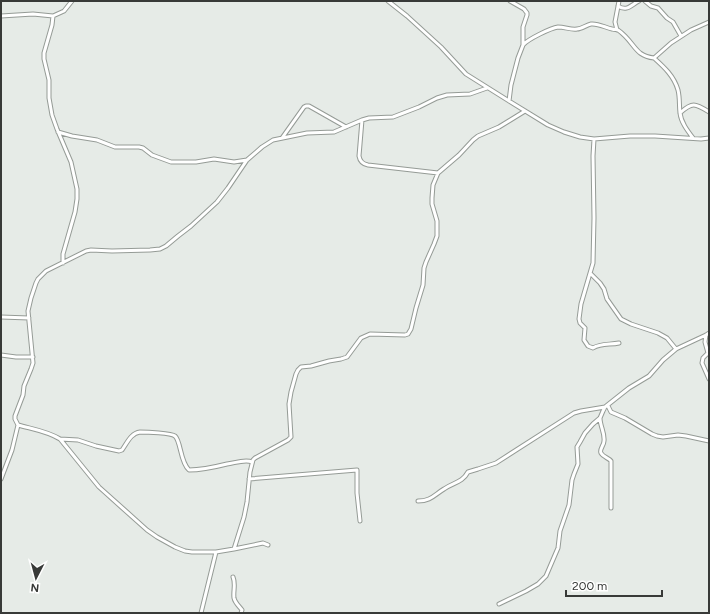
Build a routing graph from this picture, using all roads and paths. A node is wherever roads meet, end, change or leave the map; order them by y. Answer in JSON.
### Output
{"nodes":[{"id":1,"x":72,"y":1,"type":"edge"},
{"id":2,"x":388,"y":1,"type":"edge"},
{"id":3,"x":510,"y":1,"type":"edge"},
{"id":4,"x":619,"y":1,"type":"edge"},
{"id":5,"x":639,"y":1,"type":"edge"},
{"id":6,"x":646,"y":1,"type":"edge"},
{"id":7,"x":618,"y":6,"type":"junction"},
{"id":8,"x":1,"y":16,"type":"edge"},
{"id":9,"x":53,"y":16,"type":"junction"},
{"id":10,"x":709,"y":22,"type":"edge"},
{"id":11,"x":617,"y":30,"type":"junction"},
{"id":12,"x":682,"y":36,"type":"junction"},
{"id":13,"x":523,"y":45,"type":"junction"},
{"id":14,"x":654,"y":58,"type":"junction"},
{"id":15,"x":487,"y":88,"type":"junction"},
{"id":16,"x":509,"y":102,"type":"junction"},
{"id":17,"x":525,"y":111,"type":"junction"},
{"id":18,"x":709,"y":112,"type":"edge"},
{"id":19,"x":680,"y":113,"type":"junction"},
{"id":20,"x":362,"y":120,"type":"junction"},
{"id":21,"x":346,"y":126,"type":"junction"},
{"id":22,"x":58,"y":132,"type":"junction"},
{"id":23,"x":282,"y":138,"type":"junction"},
{"id":24,"x":594,"y":138,"type":"junction"},
{"id":25,"x":693,"y":138,"type":"junction"},
{"id":26,"x":709,"y":138,"type":"edge"},
{"id":27,"x":247,"y":160,"type":"junction"},
{"id":28,"x":438,"y":173,"type":"junction"},
{"id":29,"x":63,"y":263,"type":"junction"},
{"id":30,"x":591,"y":274,"type":"junction"},
{"id":31,"x":1,"y":317,"type":"edge"},
{"id":32,"x":29,"y":318,"type":"junction"},
{"id":33,"x":708,"y":334,"type":"edge"},
{"id":34,"x":619,"y":343,"type":"dead end"},
{"id":35,"x":676,"y":349,"type":"junction"},
{"id":36,"x":1,"y":355,"type":"edge"},
{"id":37,"x":33,"y":357,"type":"junction"},
{"id":38,"x":709,"y":379,"type":"edge"},
{"id":39,"x":606,"y":407,"type":"junction"},
{"id":40,"x":600,"y":418,"type":"junction"},
{"id":41,"x":18,"y":425,"type":"junction"},
{"id":42,"x":60,"y":439,"type":"junction"},
{"id":43,"x":709,"y":441,"type":"edge"},
{"id":44,"x":252,"y":462,"type":"junction"},
{"id":45,"x":250,"y":479,"type":"junction"},
{"id":46,"x":1,"y":480,"type":"edge"},
{"id":47,"x":418,"y":501,"type":"dead end"},
{"id":48,"x":611,"y":508,"type":"dead end"},
{"id":49,"x":360,"y":521,"type":"dead end"},
{"id":50,"x":268,"y":545,"type":"dead end"},
{"id":51,"x":234,"y":549,"type":"junction"},
{"id":52,"x":216,"y":552,"type":"junction"},
{"id":53,"x":233,"y":577,"type":"dead end"},
{"id":54,"x":499,"y":604,"type":"dead end"},
{"id":55,"x":201,"y":613,"type":"edge"},
{"id":56,"x":241,"y":613,"type":"edge"}],
"edges":[{"from":1,"to":9,"type":"street"},
{"from":2,"to":15,"type":"street"},
{"from":3,"to":13,"type":"street"},
{"from":4,"to":7,"type":"street"},
{"from":5,"to":7,"type":"street"},
{"from":6,"to":12,"type":"street"},
{"from":7,"to":11,"type":"street"},
{"from":8,"to":9,"type":"street"},
{"from":9,"to":22,"type":"street"},
{"from":10,"to":12,"type":"street"},
{"from":11,"to":13,"type":"street"},
{"from":11,"to":14,"type":"street"},
{"from":12,"to":14,"type":"street"},
{"from":13,"to":16,"type":"street"},
{"from":14,"to":19,"type":"street"},
{"from":15,"to":16,"type":"street"},
{"from":15,"to":20,"type":"street"},
{"from":16,"to":17,"type":"street"},
{"from":17,"to":24,"type":"street"},
{"from":17,"to":28,"type":"street"},
{"from":18,"to":19,"type":"street"},
{"from":19,"to":25,"type":"street"},
{"from":20,"to":21,"type":"street"},
{"from":20,"to":28,"type":"street"},
{"from":21,"to":23,"type":"street"},
{"from":21,"to":23,"type":"street"},
{"from":22,"to":27,"type":"street"},
{"from":22,"to":29,"type":"street"},
{"from":23,"to":27,"type":"street"},
{"from":24,"to":25,"type":"street"},
{"from":24,"to":30,"type":"street"},
{"from":25,"to":26,"type":"street"},
{"from":27,"to":29,"type":"street"},
{"from":28,"to":44,"type":"street"},
{"from":29,"to":32,"type":"street"},
{"from":30,"to":34,"type":"street"},
{"from":30,"to":35,"type":"street"},
{"from":31,"to":32,"type":"street"},
{"from":32,"to":37,"type":"street"},
{"from":33,"to":35,"type":"street"},
{"from":33,"to":38,"type":"street"},
{"from":35,"to":39,"type":"street"},
{"from":36,"to":37,"type":"street"},
{"from":37,"to":41,"type":"street"},
{"from":39,"to":40,"type":"street"},
{"from":39,"to":43,"type":"street"},
{"from":39,"to":47,"type":"street"},
{"from":40,"to":48,"type":"street"},
{"from":40,"to":54,"type":"street"},
{"from":41,"to":42,"type":"street"},
{"from":41,"to":46,"type":"street"},
{"from":42,"to":44,"type":"street"},
{"from":42,"to":52,"type":"street"},
{"from":44,"to":45,"type":"street"},
{"from":45,"to":49,"type":"street"},
{"from":45,"to":51,"type":"street"},
{"from":50,"to":51,"type":"street"},
{"from":51,"to":52,"type":"street"},
{"from":52,"to":55,"type":"street"},
{"from":53,"to":56,"type":"street"}]}
